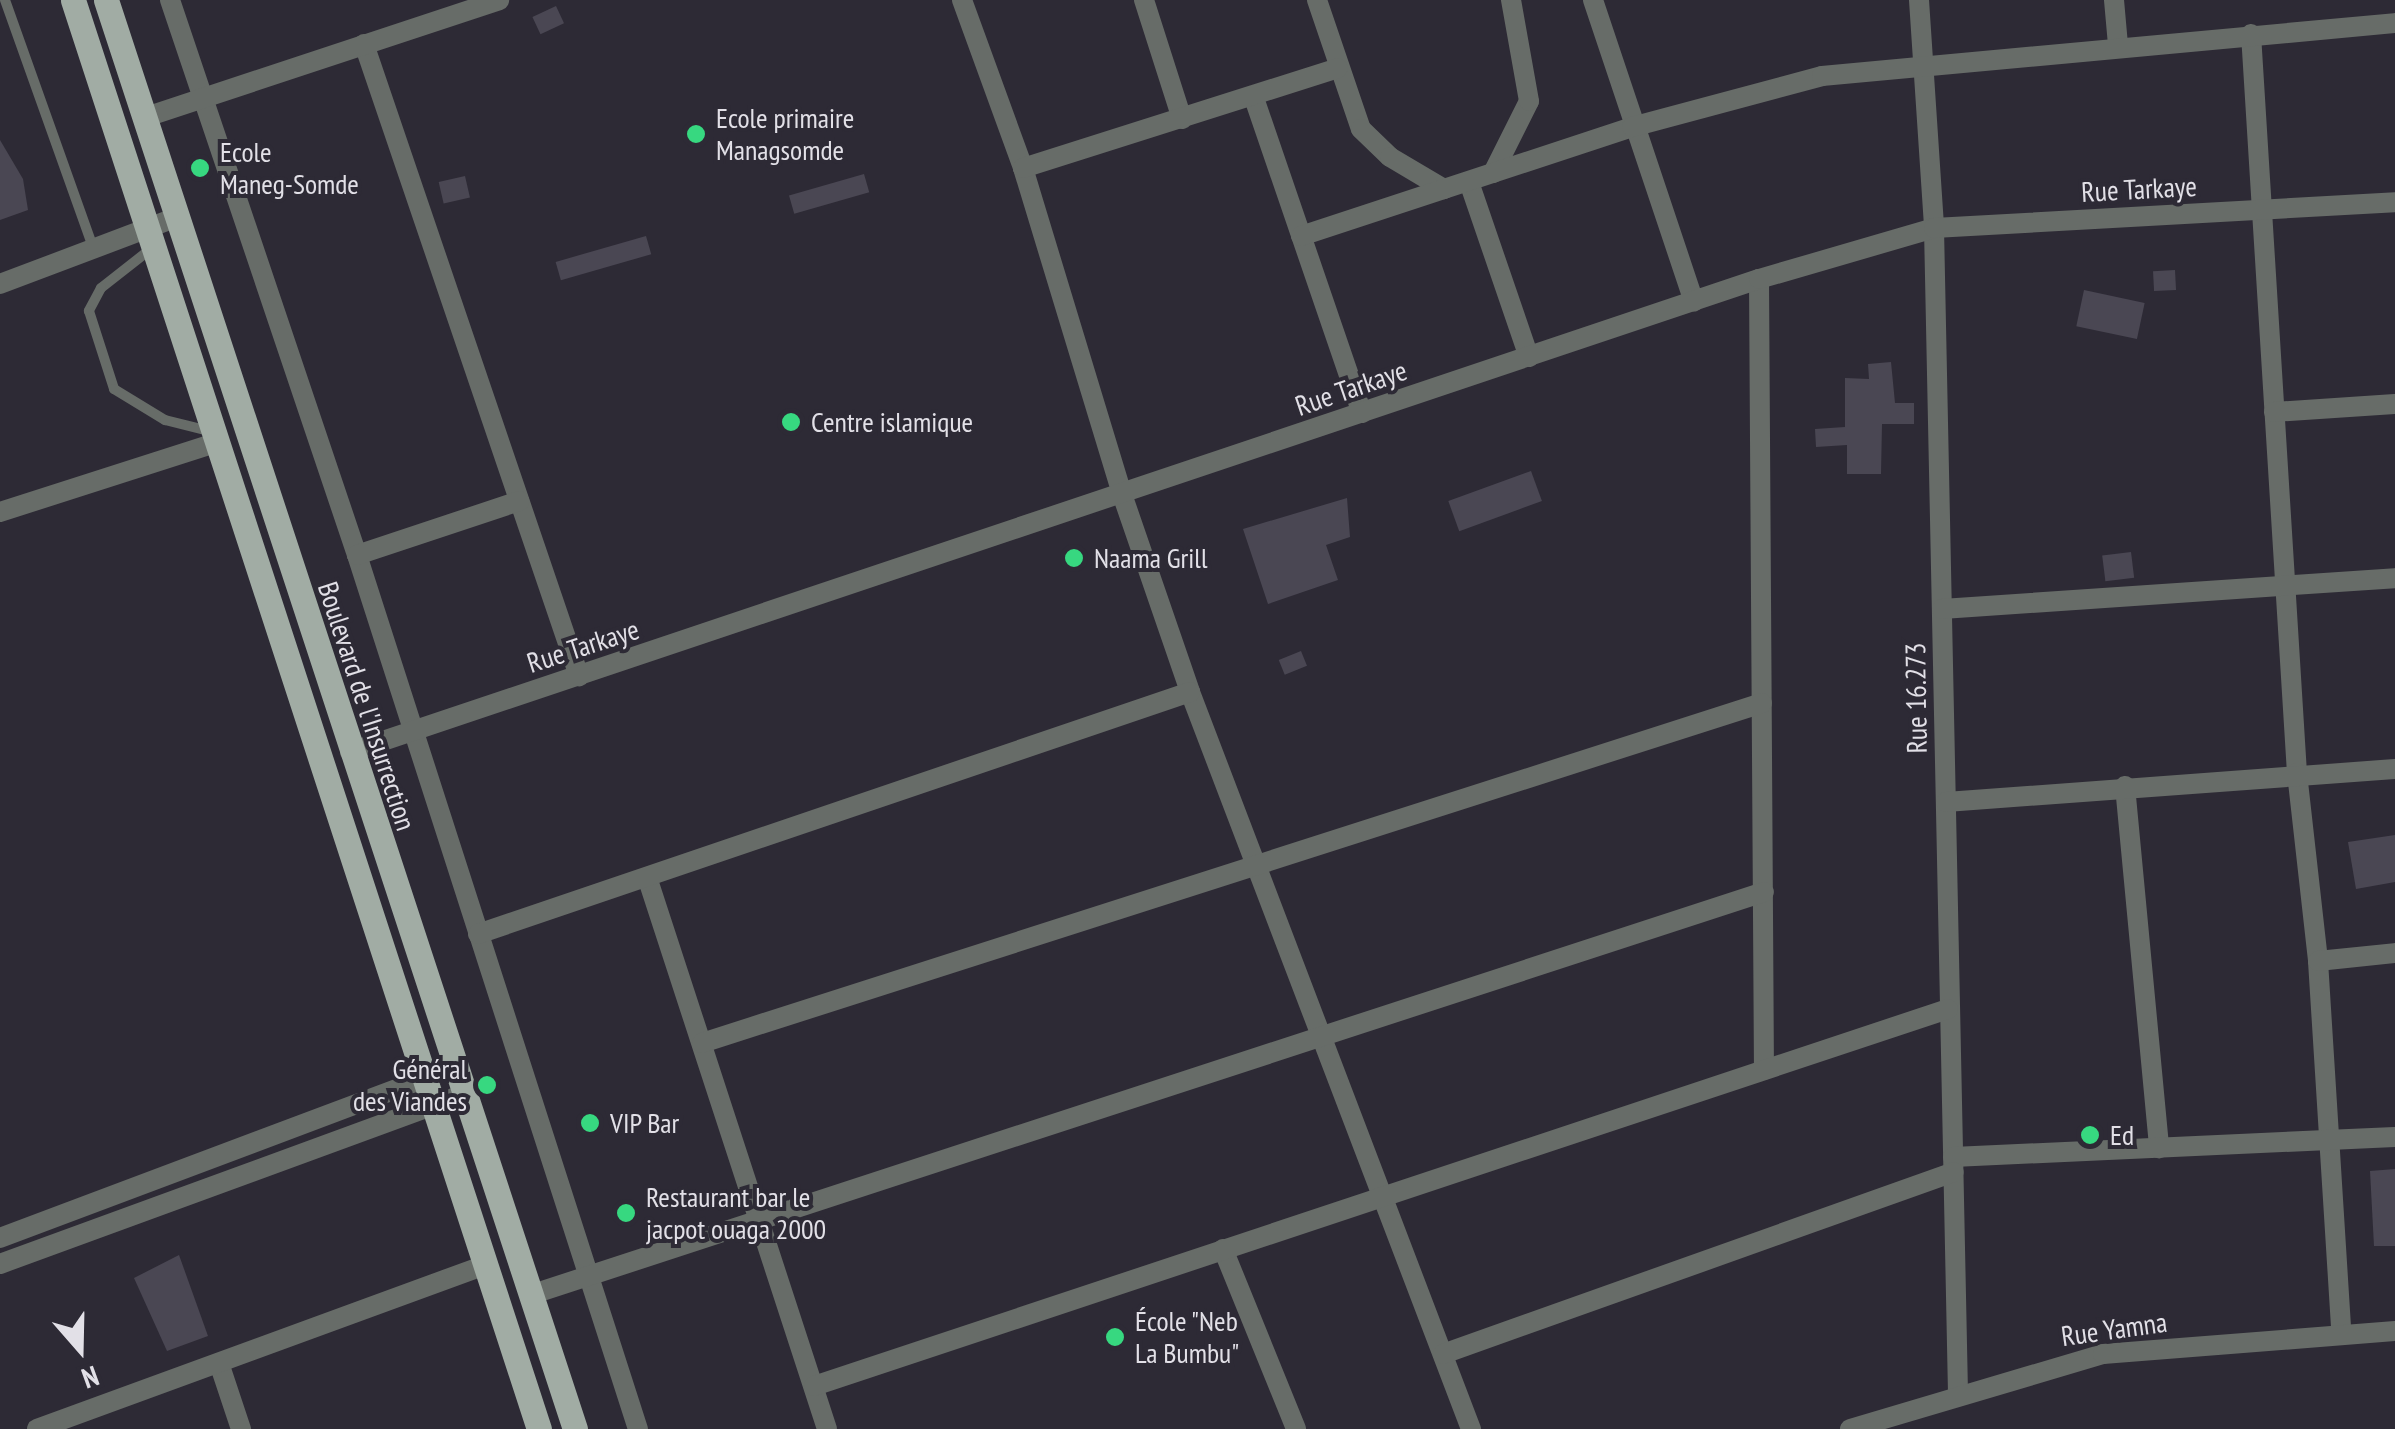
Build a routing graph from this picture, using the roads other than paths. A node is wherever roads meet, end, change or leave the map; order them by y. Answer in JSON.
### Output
{"nodes":[{"id":1,"x":5,"y":0,"type":"edge"},
{"id":2,"x":73,"y":0,"type":"edge"},
{"id":3,"x":106,"y":0,"type":"edge"},
{"id":4,"x":170,"y":0,"type":"edge"},
{"id":5,"x":498,"y":0,"type":"edge"},
{"id":6,"x":962,"y":0,"type":"edge"},
{"id":7,"x":1144,"y":0,"type":"edge"},
{"id":8,"x":1317,"y":0,"type":"edge"},
{"id":9,"x":1513,"y":0,"type":"edge"},
{"id":10,"x":1593,"y":0,"type":"edge"},
{"id":11,"x":1919,"y":0,"type":"edge"},
{"id":12,"x":2114,"y":0,"type":"edge"},
{"id":13,"x":2395,"y":23,"type":"edge"},
{"id":14,"x":2251,"y":34,"type":"junction"},
{"id":15,"x":364,"y":44,"type":"junction"},
{"id":16,"x":2118,"y":44,"type":"junction"},
{"id":17,"x":1923,"y":62,"type":"junction"},
{"id":18,"x":1338,"y":68,"type":"junction"},
{"id":19,"x":202,"y":98,"type":"junction"},
{"id":20,"x":1254,"y":98,"type":"junction"},
{"id":21,"x":146,"y":117,"type":"junction"},
{"id":22,"x":1182,"y":119,"type":"junction"},
{"id":23,"x":1632,"y":127,"type":"junction"},
{"id":24,"x":1023,"y":168,"type":"junction"},
{"id":25,"x":1493,"y":173,"type":"junction"},
{"id":26,"x":1469,"y":182,"type":"junction"},
{"id":27,"x":1444,"y":189,"type":"junction"},
{"id":28,"x":2395,"y":202,"type":"edge"},
{"id":29,"x":2261,"y":210,"type":"junction"},
{"id":30,"x":178,"y":216,"type":"junction"},
{"id":31,"x":1934,"y":228,"type":"junction"},
{"id":32,"x":1301,"y":236,"type":"junction"},
{"id":33,"x":149,"y":237,"type":"junction"},
{"id":34,"x":94,"y":247,"type":"junction"},
{"id":35,"x":1758,"y":278,"type":"junction"},
{"id":36,"x":0,"y":284,"type":"edge"},
{"id":37,"x":1694,"y":302,"type":"junction"},
{"id":38,"x":1529,"y":357,"type":"junction"},
{"id":39,"x":2395,"y":404,"type":"edge"},
{"id":40,"x":2274,"y":412,"type":"junction"},
{"id":41,"x":1362,"y":413,"type":"junction"},
{"id":42,"x":214,"y":438,"type":"junction"},
{"id":43,"x":1122,"y":496,"type":"junction"},
{"id":44,"x":520,"y":501,"type":"junction"},
{"id":45,"x":0,"y":512,"type":"edge"},
{"id":46,"x":357,"y":555,"type":"junction"},
{"id":47,"x":2395,"y":578,"type":"edge"},
{"id":48,"x":2285,"y":585,"type":"junction"},
{"id":49,"x":1942,"y":609,"type":"junction"},
{"id":50,"x":579,"y":676,"type":"junction"},
{"id":51,"x":1190,"y":692,"type":"junction"},
{"id":52,"x":1762,"y":702,"type":"junction"},
{"id":53,"x":413,"y":731,"type":"junction"},
{"id":54,"x":350,"y":752,"type":"junction"},
{"id":55,"x":2395,"y":769,"type":"edge"},
{"id":56,"x":2296,"y":772,"type":"junction"},
{"id":57,"x":2125,"y":786,"type":"junction"},
{"id":58,"x":1946,"y":802,"type":"junction"},
{"id":59,"x":1256,"y":864,"type":"junction"},
{"id":60,"x":648,"y":880,"type":"junction"},
{"id":61,"x":1764,"y":892,"type":"junction"},
{"id":62,"x":478,"y":934,"type":"junction"},
{"id":63,"x":2395,"y":954,"type":"edge"},
{"id":64,"x":2318,"y":960,"type":"junction"},
{"id":65,"x":1948,"y":1008,"type":"junction"},
{"id":66,"x":1322,"y":1036,"type":"junction"},
{"id":67,"x":702,"y":1043,"type":"junction"},
{"id":68,"x":455,"y":1068,"type":"junction"},
{"id":69,"x":1764,"y":1070,"type":"junction"},
{"id":70,"x":426,"y":1091,"type":"junction"},
{"id":71,"x":464,"y":1094,"type":"junction"},
{"id":72,"x":2395,"y":1138,"type":"edge"},
{"id":73,"x":2327,"y":1142,"type":"junction"},
{"id":74,"x":2159,"y":1148,"type":"junction"},
{"id":75,"x":1954,"y":1164,"type":"junction"},
{"id":76,"x":1383,"y":1196,"type":"junction"},
{"id":77,"x":760,"y":1220,"type":"junction"},
{"id":78,"x":0,"y":1238,"type":"edge"},
{"id":79,"x":1222,"y":1248,"type":"junction"},
{"id":80,"x":0,"y":1264,"type":"edge"},
{"id":81,"x":484,"y":1265,"type":"junction"},
{"id":82,"x":588,"y":1276,"type":"junction"},
{"id":83,"x":530,"y":1295,"type":"junction"},
{"id":84,"x":2395,"y":1331,"type":"edge"},
{"id":85,"x":2341,"y":1332,"type":"junction"},
{"id":86,"x":1443,"y":1354,"type":"junction"},
{"id":87,"x":219,"y":1363,"type":"junction"},
{"id":88,"x":814,"y":1386,"type":"junction"},
{"id":89,"x":1958,"y":1396,"type":"junction"},
{"id":90,"x":38,"y":1429,"type":"edge"},
{"id":91,"x":241,"y":1429,"type":"edge"},
{"id":92,"x":538,"y":1429,"type":"edge"},
{"id":93,"x":574,"y":1429,"type":"edge"},
{"id":94,"x":638,"y":1429,"type":"edge"},
{"id":95,"x":827,"y":1429,"type":"edge"},
{"id":96,"x":1296,"y":1429,"type":"edge"},
{"id":97,"x":1471,"y":1429,"type":"edge"},
{"id":98,"x":1850,"y":1429,"type":"edge"}],
"edges":[{"from":1,"to":34,"type":"lane"},
{"from":2,"to":33,"type":"main road"},
{"from":3,"to":21,"type":"main road","name":"Boulevard de l'Insurrection"},
{"from":4,"to":19,"type":"street"},
{"from":5,"to":15,"type":"street"},
{"from":6,"to":24,"type":"street"},
{"from":7,"to":22,"type":"street"},
{"from":8,"to":18,"type":"street"},
{"from":9,"to":25,"type":"street"},
{"from":10,"to":23,"type":"street"},
{"from":11,"to":17,"type":"street","name":"Rue 16.273"},
{"from":12,"to":16,"type":"street"},
{"from":13,"to":14,"type":"street"},
{"from":14,"to":16,"type":"street"},
{"from":14,"to":29,"type":"street"},
{"from":15,"to":19,"type":"street"},
{"from":15,"to":44,"type":"street"},
{"from":16,"to":17,"type":"street"},
{"from":17,"to":23,"type":"street"},
{"from":17,"to":31,"type":"street","name":"Rue 16.273"},
{"from":18,"to":20,"type":"street"},
{"from":18,"to":27,"type":"street"},
{"from":19,"to":21,"type":"street"},
{"from":19,"to":46,"type":"street"},
{"from":20,"to":22,"type":"street"},
{"from":20,"to":32,"type":"street"},
{"from":21,"to":30,"type":"main road","name":"Boulevard de l'Insurrection"},
{"from":22,"to":24,"type":"street"},
{"from":23,"to":25,"type":"street"},
{"from":23,"to":37,"type":"street"},
{"from":24,"to":43,"type":"street"},
{"from":25,"to":26,"type":"street"},
{"from":26,"to":27,"type":"street"},
{"from":26,"to":38,"type":"street"},
{"from":27,"to":32,"type":"street"},
{"from":28,"to":29,"type":"street","name":"Rue Tarkaye"},
{"from":29,"to":31,"type":"street","name":"Rue Tarkaye"},
{"from":29,"to":40,"type":"street"},
{"from":30,"to":33,"type":"street"},
{"from":30,"to":54,"type":"main road","name":"Boulevard de l'Insurrection"},
{"from":31,"to":35,"type":"street","name":"Rue Tarkaye"},
{"from":31,"to":49,"type":"street","name":"Rue 16.273"},
{"from":32,"to":41,"type":"street"},
{"from":33,"to":34,"type":"street"},
{"from":33,"to":42,"type":"main road"},
{"from":33,"to":42,"type":"lane"},
{"from":34,"to":36,"type":"street"},
{"from":35,"to":37,"type":"street","name":"Rue Tarkaye"},
{"from":35,"to":52,"type":"street"},
{"from":37,"to":38,"type":"street","name":"Rue Tarkaye"},
{"from":38,"to":41,"type":"street","name":"Rue Tarkaye"},
{"from":39,"to":40,"type":"street"},
{"from":40,"to":48,"type":"street"},
{"from":41,"to":43,"type":"street","name":"Rue Tarkaye"},
{"from":42,"to":45,"type":"street"},
{"from":42,"to":70,"type":"main road"},
{"from":43,"to":50,"type":"street","name":"Rue Tarkaye"},
{"from":43,"to":51,"type":"street"},
{"from":44,"to":46,"type":"street"},
{"from":44,"to":50,"type":"street"},
{"from":46,"to":53,"type":"street"},
{"from":47,"to":48,"type":"street"},
{"from":48,"to":49,"type":"street"},
{"from":48,"to":56,"type":"street"},
{"from":49,"to":58,"type":"street","name":"Rue 16.273"},
{"from":50,"to":53,"type":"street","name":"Rue Tarkaye"},
{"from":51,"to":59,"type":"street"},
{"from":51,"to":60,"type":"street"},
{"from":52,"to":59,"type":"street"},
{"from":52,"to":61,"type":"street"},
{"from":53,"to":54,"type":"street","name":"Rue Tarkaye"},
{"from":53,"to":62,"type":"street"},
{"from":54,"to":68,"type":"main road","name":"Boulevard de l'Insurrection"},
{"from":55,"to":56,"type":"street"},
{"from":56,"to":57,"type":"street"},
{"from":56,"to":64,"type":"street"},
{"from":57,"to":58,"type":"street"},
{"from":57,"to":74,"type":"street"},
{"from":58,"to":65,"type":"street","name":"Rue 16.273"},
{"from":59,"to":66,"type":"street"},
{"from":59,"to":67,"type":"street"},
{"from":60,"to":62,"type":"street"},
{"from":60,"to":67,"type":"street"},
{"from":61,"to":66,"type":"street"},
{"from":61,"to":69,"type":"street"},
{"from":62,"to":82,"type":"street"},
{"from":63,"to":64,"type":"street"},
{"from":64,"to":73,"type":"street"},
{"from":65,"to":69,"type":"street"},
{"from":65,"to":75,"type":"street","name":"Rue 16.273"},
{"from":66,"to":76,"type":"street"},
{"from":66,"to":77,"type":"street"},
{"from":67,"to":77,"type":"street"},
{"from":68,"to":70,"type":"street"},
{"from":68,"to":71,"type":"main road","name":"Boulevard de l'Insurrection"},
{"from":69,"to":76,"type":"street"},
{"from":70,"to":71,"type":"street"},
{"from":70,"to":78,"type":"street"},
{"from":70,"to":80,"type":"street"},
{"from":70,"to":81,"type":"main road"},
{"from":71,"to":83,"type":"main road","name":"Boulevard de l'Insurrection"},
{"from":72,"to":73,"type":"street"},
{"from":73,"to":74,"type":"street"},
{"from":73,"to":85,"type":"street"},
{"from":74,"to":75,"type":"street"},
{"from":75,"to":86,"type":"street"},
{"from":75,"to":89,"type":"street","name":"Rue 16.273"},
{"from":76,"to":79,"type":"street"},
{"from":76,"to":86,"type":"street"},
{"from":77,"to":82,"type":"street"},
{"from":77,"to":88,"type":"street"},
{"from":79,"to":88,"type":"street"},
{"from":79,"to":96,"type":"street"},
{"from":81,"to":87,"type":"street"},
{"from":81,"to":92,"type":"main road"},
{"from":82,"to":83,"type":"street"},
{"from":82,"to":94,"type":"street"},
{"from":83,"to":93,"type":"main road","name":"Boulevard de l'Insurrection"},
{"from":84,"to":85,"type":"street","name":"Rue Yamna"},
{"from":85,"to":89,"type":"street","name":"Rue Yamna"},
{"from":86,"to":97,"type":"street"},
{"from":87,"to":90,"type":"street"},
{"from":87,"to":91,"type":"street"},
{"from":88,"to":95,"type":"street"},
{"from":89,"to":98,"type":"street","name":"Rue Yamna"}]}
